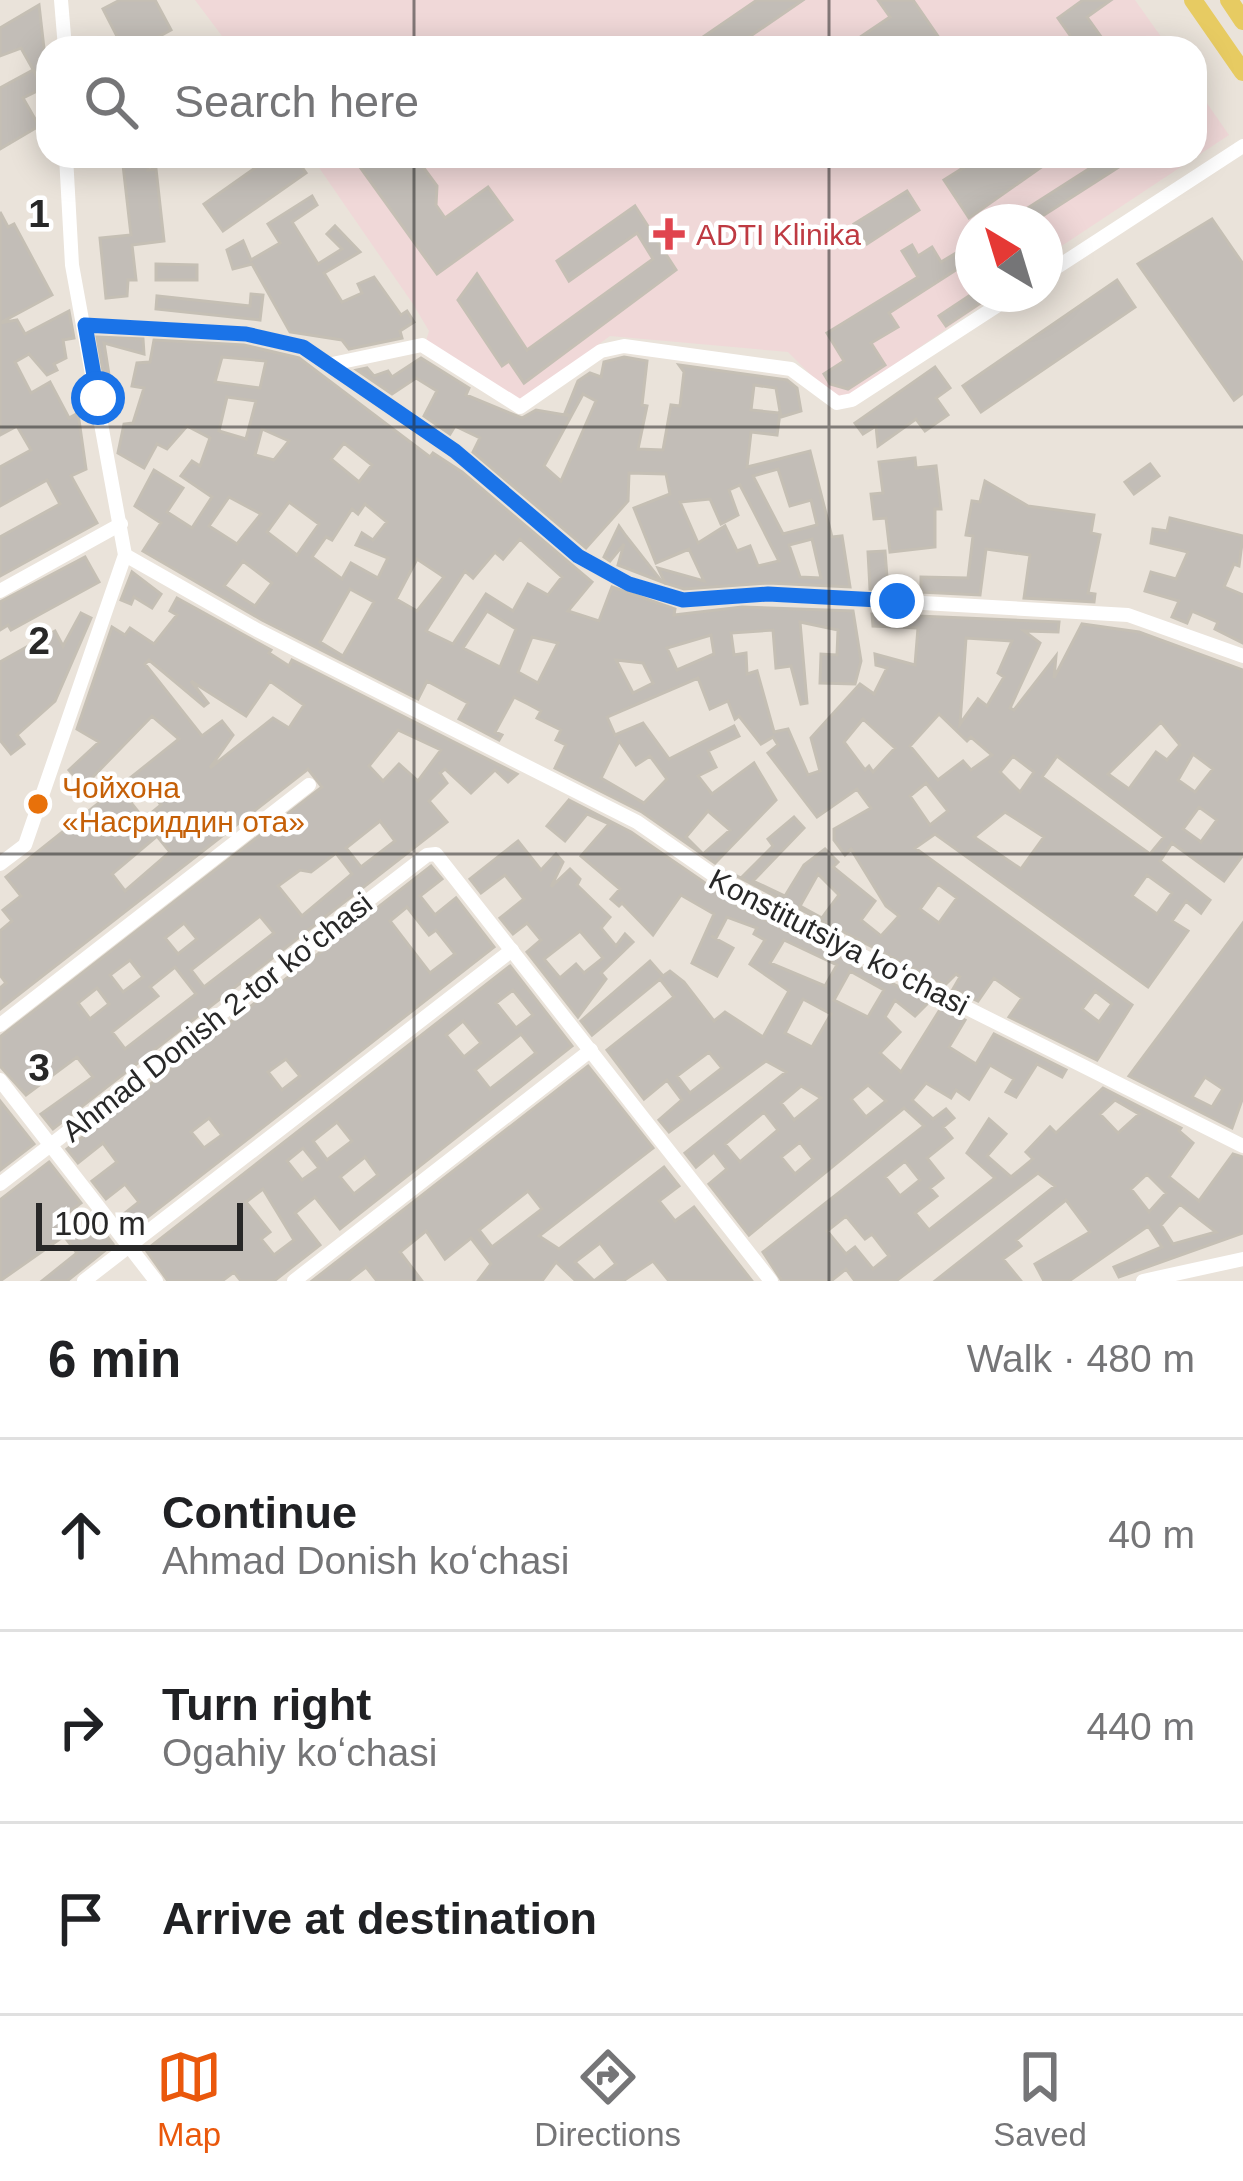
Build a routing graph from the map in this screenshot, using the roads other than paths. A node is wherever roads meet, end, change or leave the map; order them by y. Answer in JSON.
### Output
{"nodes":[{"id":1,"x":61,"y":0,"type":"edge"},
{"id":2,"x":1193,"y":0,"type":"edge"},
{"id":3,"x":1229,"y":0,"type":"edge"},
{"id":4,"x":1243,"y":21,"type":"edge"},
{"id":5,"x":64,"y":36,"type":"edge"},
{"id":6,"x":1243,"y":72,"type":"edge"},
{"id":7,"x":1243,"y":146,"type":"edge"},
{"id":8,"x":67,"y":168,"type":"edge"},
{"id":9,"x":1063,"y":263,"type":"edge"},
{"id":10,"x":988,"y":312,"type":"edge"},
{"id":11,"x":85,"y":325,"type":"junction"},
{"id":12,"x":332,"y":364,"type":"junction"},
{"id":13,"x":122,"y":524,"type":"junction"},
{"id":14,"x":125,"y":555,"type":"junction"},
{"id":15,"x":0,"y":591,"type":"edge"},
{"id":16,"x":1243,"y":656,"type":"edge"},
{"id":17,"x":309,"y":785,"type":"dead end"},
{"id":18,"x":0,"y":864,"type":"edge"},
{"id":19,"x":512,"y":950,"type":"junction"},
{"id":20,"x":0,"y":1025,"type":"edge"},
{"id":21,"x":591,"y":1050,"type":"junction"},
{"id":22,"x":0,"y":1080,"type":"edge"},
{"id":23,"x":50,"y":1144,"type":"junction"},
{"id":24,"x":1243,"y":1146,"type":"edge"},
{"id":25,"x":0,"y":1184,"type":"edge"},
{"id":26,"x":129,"y":1246,"type":"junction"},
{"id":27,"x":1243,"y":1259,"type":"edge"},
{"id":28,"x":84,"y":1281,"type":"edge"},
{"id":29,"x":156,"y":1281,"type":"edge"},
{"id":30,"x":294,"y":1281,"type":"edge"},
{"id":31,"x":771,"y":1281,"type":"edge"},
{"id":32,"x":1143,"y":1281,"type":"edge"}],
"edges":[{"from":1,"to":5,"type":"street"},
{"from":2,"to":6,"type":"main road"},
{"from":3,"to":4,"type":"main road"},
{"from":7,"to":9,"type":"street"},
{"from":8,"to":11,"type":"street"},
{"from":10,"to":12,"type":"street"},
{"from":11,"to":12,"type":"street"},
{"from":11,"to":13,"type":"street"},
{"from":12,"to":16,"type":"street"},
{"from":13,"to":14,"type":"street"},
{"from":13,"to":15,"type":"street"},
{"from":14,"to":18,"type":"street"},
{"from":14,"to":24,"type":"street","name":"Konstitutsiya koʻchasi"},
{"from":17,"to":20,"type":"street"},
{"from":19,"to":21,"type":"street"},
{"from":19,"to":23,"type":"street","name":"Ahmad Donish 2-tor koʻchasi"},
{"from":19,"to":26,"type":"street"},
{"from":21,"to":30,"type":"street"},
{"from":21,"to":31,"type":"street"},
{"from":22,"to":23,"type":"street"},
{"from":23,"to":25,"type":"street","name":"Ahmad Donish 2-tor koʻchasi"},
{"from":23,"to":26,"type":"street"},
{"from":26,"to":28,"type":"street"},
{"from":26,"to":29,"type":"street"},
{"from":27,"to":32,"type":"street"}]}
